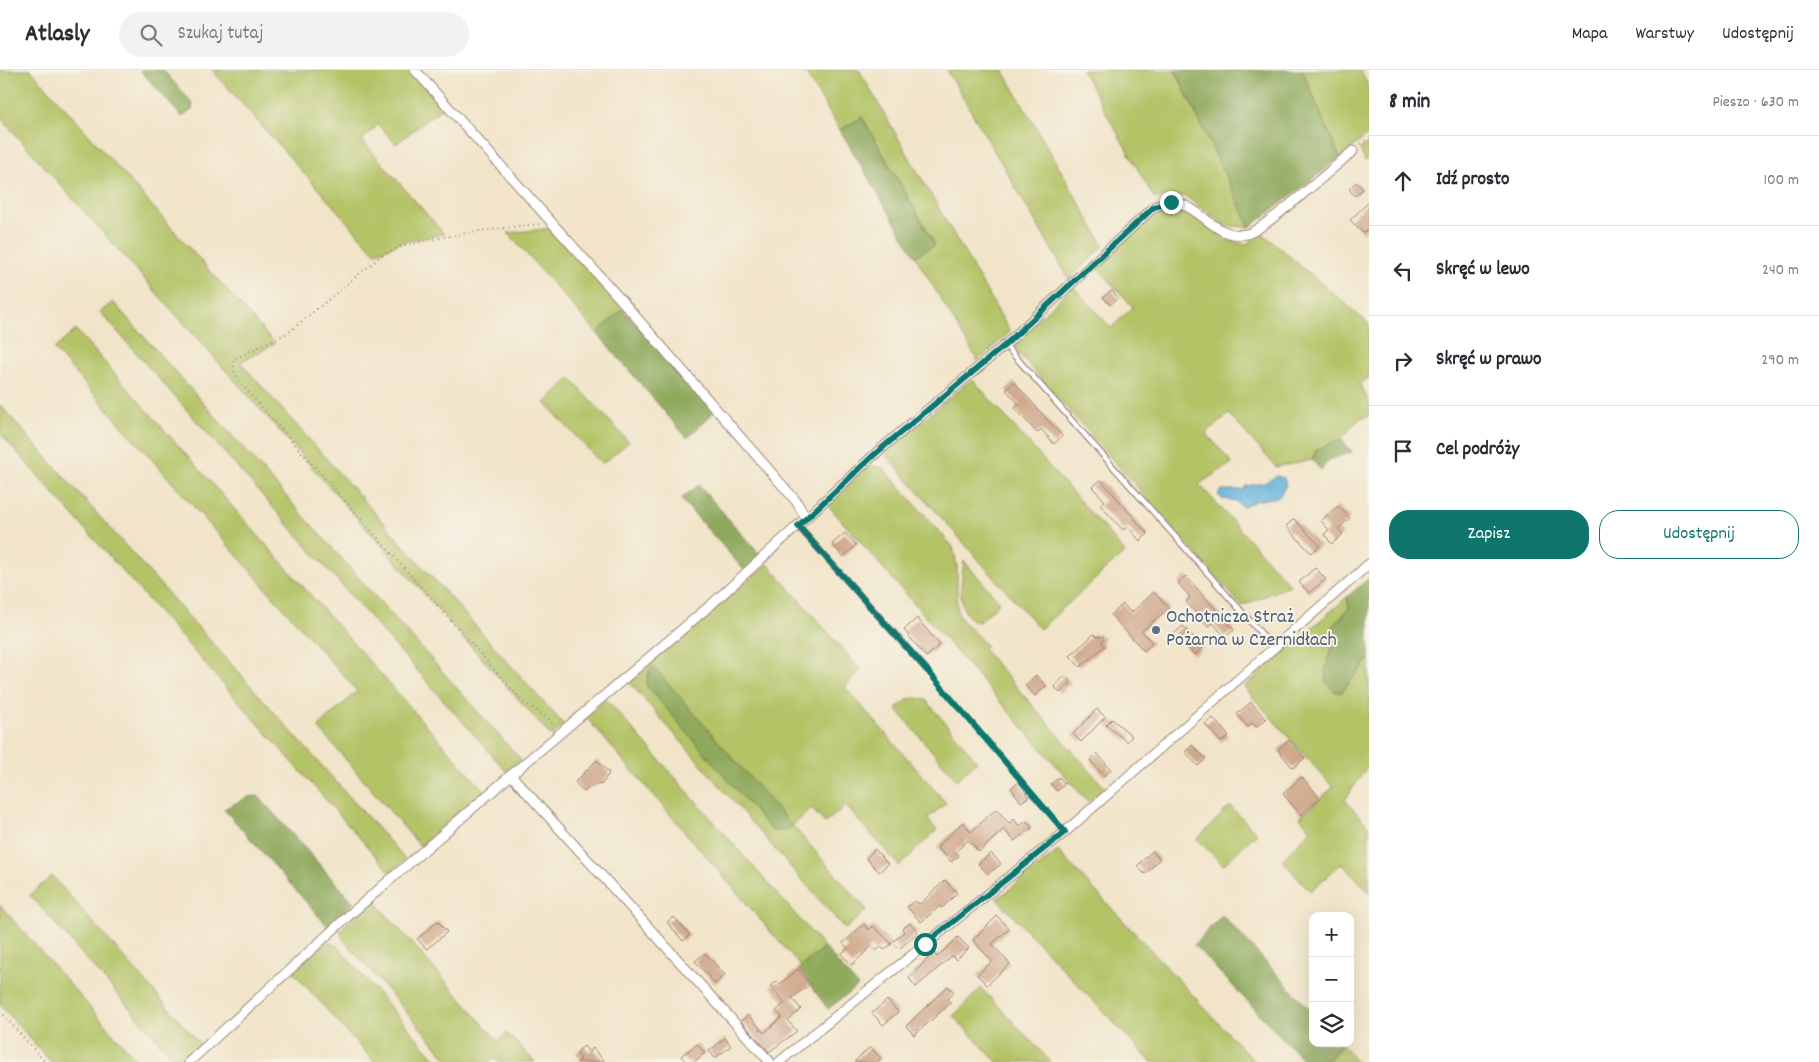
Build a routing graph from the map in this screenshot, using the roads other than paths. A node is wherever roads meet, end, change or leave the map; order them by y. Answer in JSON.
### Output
{"nodes":[{"id":1,"x":415,"y":70,"type":"edge"},
{"id":2,"x":1353,"y":151,"type":"dead end"},
{"id":3,"x":1005,"y":345,"type":"junction"},
{"id":4,"x":806,"y":518,"type":"junction"},
{"id":5,"x":798,"y":526,"type":"junction"},
{"id":6,"x":1369,"y":564,"type":"edge"},
{"id":7,"x":1274,"y":648,"type":"junction"},
{"id":8,"x":926,"y":669,"type":"road end"},
{"id":9,"x":512,"y":774,"type":"junction"},
{"id":10,"x":189,"y":1062,"type":"edge"},
{"id":11,"x":770,"y":1062,"type":"edge"},
{"id":12,"x":781,"y":1062,"type":"edge"}],
"edges":[{"from":1,"to":4,"type":"street"},
{"from":2,"to":3,"type":"street"},
{"from":3,"to":4,"type":"street"},
{"from":3,"to":7,"type":"lane"},
{"from":4,"to":5,"type":"street"},
{"from":5,"to":8,"type":"lane"},
{"from":5,"to":9,"type":"street"},
{"from":6,"to":7,"type":"street"},
{"from":7,"to":12,"type":"street"},
{"from":9,"to":10,"type":"street"},
{"from":9,"to":11,"type":"street"}]}
